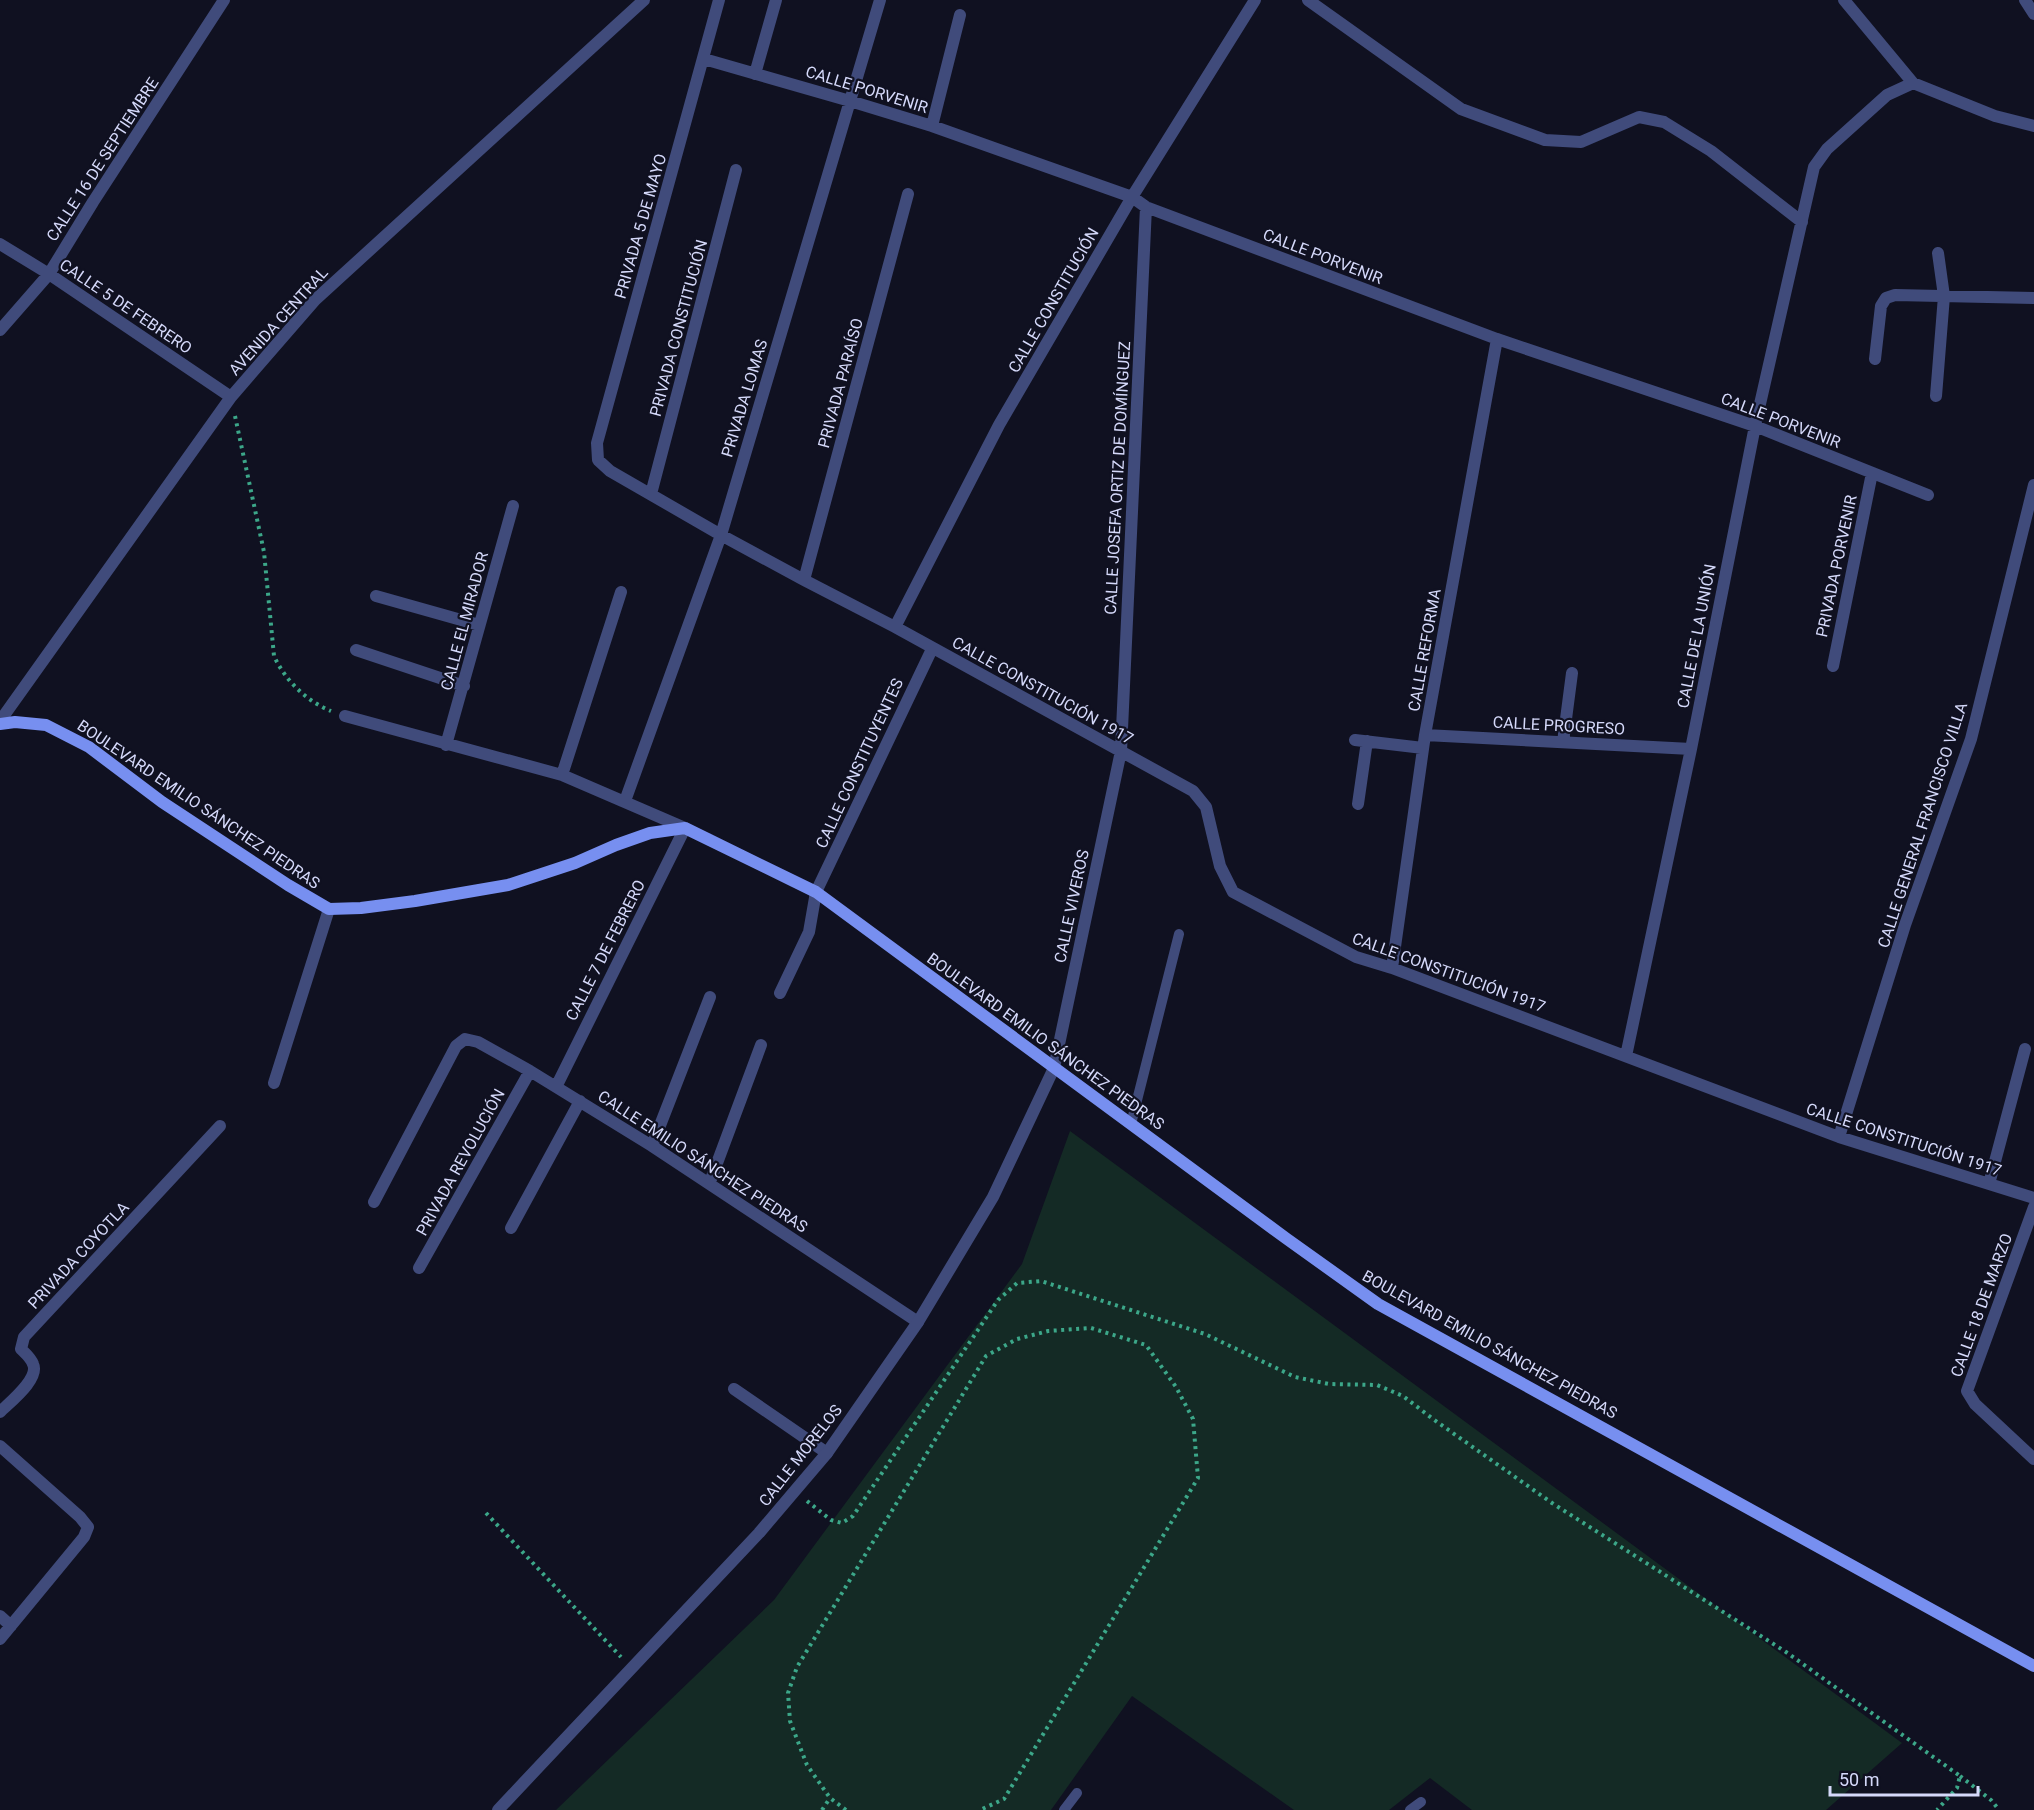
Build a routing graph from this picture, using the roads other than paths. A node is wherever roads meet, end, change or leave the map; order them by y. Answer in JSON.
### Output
{"nodes":[{"id":1,"x":224,"y":0,"type":"edge"},
{"id":2,"x":644,"y":0,"type":"edge"},
{"id":3,"x":719,"y":0,"type":"edge"},
{"id":4,"x":776,"y":0,"type":"edge"},
{"id":5,"x":880,"y":0,"type":"edge"},
{"id":6,"x":1256,"y":0,"type":"edge"},
{"id":7,"x":1308,"y":0,"type":"edge"},
{"id":8,"x":1844,"y":0,"type":"edge"},
{"id":9,"x":2025,"y":0,"type":"edge"},
{"id":10,"x":2034,"y":14,"type":"edge"},
{"id":11,"x":960,"y":15,"type":"dead end"},
{"id":12,"x":704,"y":59,"type":"junction"},
{"id":13,"x":755,"y":74,"type":"junction"},
{"id":14,"x":1913,"y":83,"type":"junction"},
{"id":15,"x":850,"y":100,"type":"junction"},
{"id":16,"x":932,"y":126,"type":"junction"},
{"id":17,"x":2034,"y":126,"type":"edge"},
{"id":18,"x":736,"y":170,"type":"dead end"},
{"id":19,"x":908,"y":194,"type":"dead end"},
{"id":20,"x":1132,"y":197,"type":"junction"},
{"id":21,"x":1146,"y":207,"type":"junction"},
{"id":22,"x":1802,"y":222,"type":"junction"},
{"id":23,"x":0,"y":244,"type":"edge"},
{"id":24,"x":1938,"y":253,"type":"dead end"},
{"id":25,"x":49,"y":274,"type":"junction"},
{"id":26,"x":1944,"y":296,"type":"junction"},
{"id":27,"x":2034,"y":298,"type":"edge"},
{"id":28,"x":0,"y":330,"type":"edge"},
{"id":29,"x":1497,"y":339,"type":"junction"},
{"id":30,"x":1875,"y":359,"type":"dead end"},
{"id":31,"x":1936,"y":396,"type":"dead end"},
{"id":32,"x":231,"y":397,"type":"junction"},
{"id":33,"x":1755,"y":426,"type":"junction"},
{"id":34,"x":598,"y":460,"type":"joint"},
{"id":35,"x":1872,"y":473,"type":"junction"},
{"id":36,"x":2034,"y":485,"type":"edge"},
{"id":37,"x":651,"y":494,"type":"junction"},
{"id":38,"x":1928,"y":495,"type":"dead end"},
{"id":39,"x":513,"y":506,"type":"dead end"},
{"id":40,"x":721,"y":535,"type":"junction"},
{"id":41,"x":804,"y":580,"type":"junction"},
{"id":42,"x":621,"y":592,"type":"dead end"},
{"id":43,"x":376,"y":596,"type":"dead end"},
{"id":44,"x":479,"y":625,"type":"junction"},
{"id":45,"x":895,"y":627,"type":"junction"},
{"id":46,"x":932,"y":649,"type":"junction"},
{"id":47,"x":356,"y":650,"type":"dead end"},
{"id":48,"x":1833,"y":666,"type":"dead end"},
{"id":49,"x":1572,"y":673,"type":"dead end"},
{"id":50,"x":464,"y":686,"type":"junction"},
{"id":51,"x":345,"y":716,"type":"road end"},
{"id":52,"x":0,"y":722,"type":"edge"},
{"id":53,"x":1424,"y":741,"type":"junction"},
{"id":54,"x":1563,"y":742,"type":"junction"},
{"id":55,"x":446,"y":745,"type":"junction"},
{"id":56,"x":1691,"y":749,"type":"junction"},
{"id":57,"x":1120,"y":751,"type":"junction"},
{"id":58,"x":562,"y":775,"type":"junction"},
{"id":59,"x":625,"y":801,"type":"junction"},
{"id":60,"x":1358,"y":804,"type":"dead end"},
{"id":61,"x":685,"y":828,"type":"junction"},
{"id":62,"x":816,"y":892,"type":"junction"},
{"id":63,"x":329,"y":909,"type":"junction"},
{"id":64,"x":1179,"y":934,"type":"dead end"},
{"id":65,"x":1392,"y":968,"type":"junction"},
{"id":66,"x":780,"y":993,"type":"dead end"},
{"id":67,"x":710,"y":997,"type":"dead end"},
{"id":68,"x":761,"y":1045,"type":"dead end"},
{"id":69,"x":2025,"y":1049,"type":"dead end"},
{"id":70,"x":1626,"y":1056,"type":"junction"},
{"id":71,"x":1054,"y":1068,"type":"junction"},
{"id":72,"x":530,"y":1071,"type":"junction"},
{"id":73,"x":274,"y":1083,"type":"dead end"},
{"id":74,"x":556,"y":1087,"type":"junction"},
{"id":75,"x":580,"y":1101,"type":"junction"},
{"id":76,"x":1131,"y":1124,"type":"junction"},
{"id":77,"x":220,"y":1126,"type":"dead end"},
{"id":78,"x":1839,"y":1137,"type":"junction"},
{"id":79,"x":652,"y":1146,"type":"junction"},
{"id":80,"x":710,"y":1182,"type":"junction"},
{"id":81,"x":1989,"y":1184,"type":"junction"},
{"id":82,"x":2034,"y":1198,"type":"edge"},
{"id":83,"x":374,"y":1202,"type":"dead end"},
{"id":84,"x":2034,"y":1207,"type":"edge"},
{"id":85,"x":511,"y":1228,"type":"dead end"},
{"id":86,"x":419,"y":1268,"type":"dead end"},
{"id":87,"x":918,"y":1322,"type":"junction"},
{"id":88,"x":734,"y":1389,"type":"dead end"},
{"id":89,"x":0,"y":1412,"type":"edge"},
{"id":90,"x":0,"y":1446,"type":"edge"},
{"id":91,"x":827,"y":1453,"type":"junction"},
{"id":92,"x":2034,"y":1459,"type":"edge"},
{"id":93,"x":0,"y":1616,"type":"edge"},
{"id":94,"x":11,"y":1626,"type":"junction"},
{"id":95,"x":0,"y":1639,"type":"edge"},
{"id":96,"x":2034,"y":1666,"type":"edge"},
{"id":97,"x":1077,"y":1793,"type":"dead end"},
{"id":98,"x":1421,"y":1802,"type":"dead end"},
{"id":99,"x":498,"y":1810,"type":"edge"},
{"id":100,"x":1064,"y":1810,"type":"edge"},
{"id":101,"x":1410,"y":1810,"type":"edge"}],
"edges":[{"from":1,"to":25,"type":"street","name":"CALLE 16 DE SEPTIEMBRE"},
{"from":2,"to":32,"type":"street","name":"AVENIDA CENTRAL"},
{"from":3,"to":12,"type":"street","name":"PRIVADA 5 DE MAYO"},
{"from":4,"to":13,"type":"street"},
{"from":5,"to":15,"type":"street","name":"PRIVADA LOMAS"},
{"from":6,"to":20,"type":"street","name":"CALLE CONSTITUCIÓN"},
{"from":7,"to":22,"type":"street"},
{"from":8,"to":14,"type":"street"},
{"from":9,"to":10,"type":"street"},
{"from":11,"to":16,"type":"street"},
{"from":12,"to":13,"type":"street","name":"CALLE PORVENIR"},
{"from":12,"to":34,"type":"street","name":"PRIVADA 5 DE MAYO"},
{"from":13,"to":15,"type":"street","name":"CALLE PORVENIR"},
{"from":14,"to":17,"type":"street"},
{"from":14,"to":22,"type":"street","name":"CALLE DE LA UNIÓN"},
{"from":15,"to":16,"type":"street","name":"CALLE PORVENIR"},
{"from":15,"to":40,"type":"street","name":"PRIVADA LOMAS"},
{"from":16,"to":20,"type":"street","name":"CALLE PORVENIR"},
{"from":18,"to":37,"type":"street","name":"PRIVADA CONSTITUCIÓN"},
{"from":19,"to":41,"type":"street","name":"PRIVADA PARAÍSO"},
{"from":20,"to":21,"type":"street","name":"CALLE PORVENIR"},
{"from":20,"to":45,"type":"street","name":"CALLE CONSTITUCIÓN"},
{"from":21,"to":29,"type":"street","name":"CALLE PORVENIR"},
{"from":21,"to":57,"type":"street","name":"CALLE JOSEFA ORTIZ DE DOMÍNGUEZ"},
{"from":22,"to":33,"type":"street","name":"CALLE DE LA UNIÓN"},
{"from":23,"to":25,"type":"street","name":"CALLE 5 DE FEBRERO"},
{"from":24,"to":26,"type":"street"},
{"from":25,"to":28,"type":"street","name":"CALLE 16 DE SEPTIEMBRE"},
{"from":25,"to":32,"type":"street","name":"CALLE 5 DE FEBRERO"},
{"from":26,"to":27,"type":"street"},
{"from":26,"to":30,"type":"street"},
{"from":26,"to":31,"type":"street"},
{"from":29,"to":33,"type":"street","name":"CALLE PORVENIR"},
{"from":29,"to":53,"type":"street","name":"CALLE REFORMA"},
{"from":32,"to":52,"type":"street","name":"AVENIDA CENTRAL"},
{"from":33,"to":35,"type":"street","name":"CALLE PORVENIR"},
{"from":33,"to":56,"type":"street","name":"CALLE DE LA UNIÓN"},
{"from":34,"to":37,"type":"street","name":"CALLE CONSTITUCIÓN 1917"},
{"from":35,"to":38,"type":"street","name":"CALLE PORVENIR"},
{"from":35,"to":48,"type":"street","name":"PRIVADA PORVENIR"},
{"from":36,"to":78,"type":"street","name":"CALLE GENERAL FRANCISCO VILLA"},
{"from":37,"to":40,"type":"street","name":"CALLE CONSTITUCIÓN 1917"},
{"from":39,"to":44,"type":"street","name":"CALLE EL MIRADOR"},
{"from":40,"to":41,"type":"street","name":"CALLE CONSTITUCIÓN 1917"},
{"from":40,"to":59,"type":"street","name":"PRIVADA LOMAS"},
{"from":41,"to":45,"type":"street","name":"CALLE CONSTITUCIÓN 1917"},
{"from":42,"to":58,"type":"street"},
{"from":43,"to":44,"type":"street"},
{"from":44,"to":50,"type":"street","name":"CALLE EL MIRADOR"},
{"from":45,"to":46,"type":"street","name":"CALLE CONSTITUCIÓN 1917"},
{"from":46,"to":57,"type":"street","name":"CALLE CONSTITUCIÓN 1917"},
{"from":46,"to":62,"type":"street","name":"CALLE CONSTITUYENTES"},
{"from":47,"to":50,"type":"street"},
{"from":49,"to":54,"type":"street"},
{"from":50,"to":55,"type":"street","name":"CALLE EL MIRADOR"},
{"from":51,"to":55,"type":"street"},
{"from":52,"to":63,"type":"main road","name":"BOULEVARD EMILIO SÁNCHEZ PIEDRAS"},
{"from":53,"to":54,"type":"street","name":"CALLE PROGRESO"},
{"from":53,"to":60,"type":"street","name":"CALLE PROGRESO"},
{"from":53,"to":65,"type":"street","name":"CALLE REFORMA"},
{"from":54,"to":56,"type":"street","name":"CALLE PROGRESO"},
{"from":55,"to":58,"type":"street"},
{"from":56,"to":70,"type":"street","name":"CALLE DE LA UNIÓN"},
{"from":57,"to":65,"type":"street","name":"CALLE CONSTITUCIÓN 1917"},
{"from":57,"to":71,"type":"street","name":"CALLE VIVEROS"},
{"from":58,"to":59,"type":"street"},
{"from":59,"to":61,"type":"street"},
{"from":61,"to":62,"type":"main road","name":"BOULEVARD EMILIO SÁNCHEZ PIEDRAS"},
{"from":61,"to":63,"type":"main road","name":"BOULEVARD EMILIO SÁNCHEZ PIEDRAS"},
{"from":61,"to":74,"type":"street","name":"CALLE 7 DE FEBRERO"},
{"from":62,"to":66,"type":"street"},
{"from":62,"to":71,"type":"main road","name":"BOULEVARD EMILIO SÁNCHEZ PIEDRAS"},
{"from":63,"to":73,"type":"street"},
{"from":64,"to":76,"type":"lane"},
{"from":65,"to":70,"type":"street","name":"CALLE CONSTITUCIÓN 1917"},
{"from":67,"to":79,"type":"street"},
{"from":68,"to":80,"type":"street"},
{"from":69,"to":81,"type":"street"},
{"from":70,"to":78,"type":"street","name":"CALLE CONSTITUCIÓN 1917"},
{"from":71,"to":76,"type":"main road","name":"BOULEVARD EMILIO SÁNCHEZ PIEDRAS"},
{"from":71,"to":87,"type":"street","name":"CALLE MORELOS"},
{"from":72,"to":74,"type":"street","name":"CALLE EMILIO SÁNCHEZ PIEDRAS"},
{"from":72,"to":83,"type":"street","name":"CALLE EMILIO SÁNCHEZ PIEDRAS"},
{"from":72,"to":86,"type":"street","name":"PRIVADA REVOLUCIÓN"},
{"from":74,"to":75,"type":"street","name":"CALLE EMILIO SÁNCHEZ PIEDRAS"},
{"from":75,"to":79,"type":"street","name":"CALLE EMILIO SÁNCHEZ PIEDRAS"},
{"from":75,"to":85,"type":"street"},
{"from":76,"to":96,"type":"main road","name":"BOULEVARD EMILIO SÁNCHEZ PIEDRAS"},
{"from":77,"to":89,"type":"street","name":"PRIVADA COYOTLA"},
{"from":78,"to":81,"type":"street","name":"CALLE CONSTITUCIÓN 1917"},
{"from":79,"to":80,"type":"street","name":"CALLE EMILIO SÁNCHEZ PIEDRAS"},
{"from":80,"to":87,"type":"street","name":"CALLE EMILIO SÁNCHEZ PIEDRAS"},
{"from":81,"to":82,"type":"street","name":"CALLE CONSTITUCIÓN 1917"},
{"from":84,"to":92,"type":"street","name":"CALLE 18 DE MARZO"},
{"from":87,"to":91,"type":"street","name":"CALLE MORELOS"},
{"from":88,"to":91,"type":"street"},
{"from":90,"to":94,"type":"street"},
{"from":91,"to":99,"type":"street","name":"CALLE MORELOS"},
{"from":93,"to":94,"type":"street"},
{"from":94,"to":95,"type":"street"},
{"from":97,"to":100,"type":"lane"},
{"from":98,"to":101,"type":"lane"}]}
